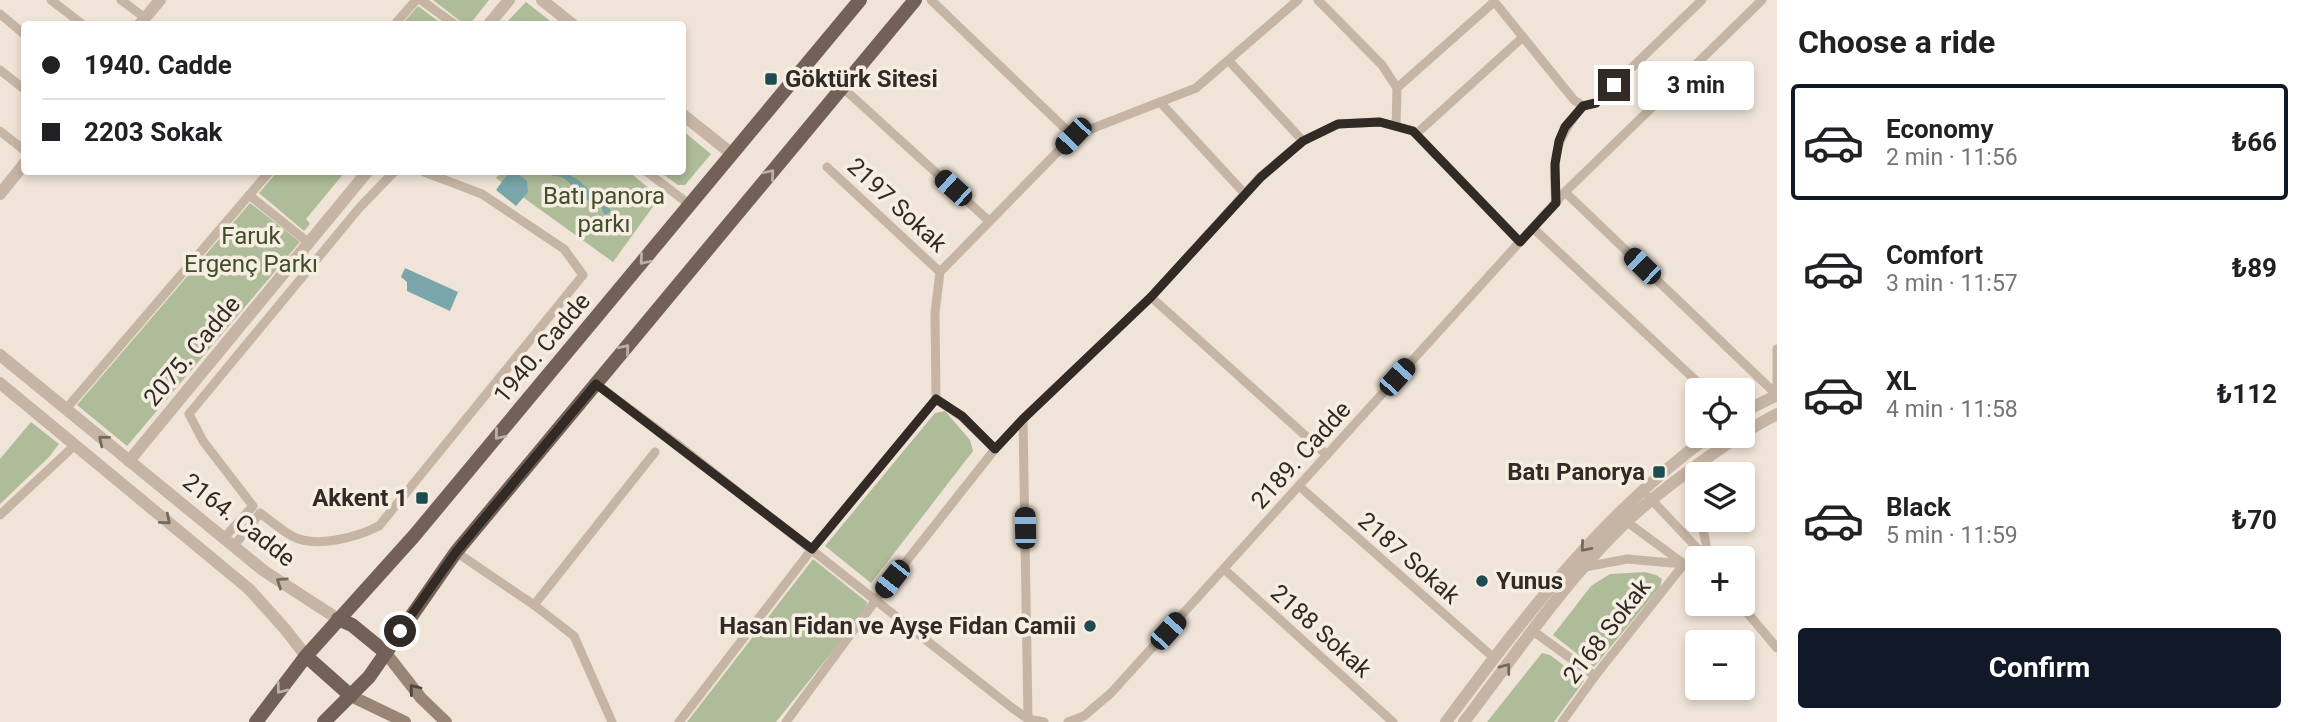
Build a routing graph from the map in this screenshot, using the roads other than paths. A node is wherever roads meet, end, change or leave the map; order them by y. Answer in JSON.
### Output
{"nodes":[{"id":1,"x":51,"y":0,"type":"edge"},
{"id":2,"x":121,"y":0,"type":"edge"},
{"id":3,"x":160,"y":0,"type":"edge"},
{"id":4,"x":416,"y":0,"type":"edge"},
{"id":5,"x":421,"y":0,"type":"edge"},
{"id":6,"x":509,"y":0,"type":"edge"},
{"id":7,"x":542,"y":0,"type":"edge"},
{"id":8,"x":860,"y":0,"type":"edge"},
{"id":9,"x":915,"y":0,"type":"edge"},
{"id":10,"x":931,"y":0,"type":"edge"},
{"id":11,"x":1298,"y":0,"type":"edge"},
{"id":12,"x":1318,"y":0,"type":"edge"},
{"id":13,"x":1702,"y":0,"type":"edge"},
{"id":14,"x":1762,"y":0,"type":"edge"},
{"id":15,"x":1494,"y":1,"type":"edge"},
{"id":16,"x":0,"y":14,"type":"edge"},
{"id":17,"x":78,"y":21,"type":"edge"},
{"id":18,"x":143,"y":21,"type":"edge"},
{"id":19,"x":398,"y":21,"type":"edge"},
{"id":20,"x":450,"y":21,"type":"edge"},
{"id":21,"x":492,"y":21,"type":"edge"},
{"id":22,"x":568,"y":21,"type":"edge"},
{"id":23,"x":21,"y":32,"type":"edge"},
{"id":24,"x":1523,"y":37,"type":"junction"},
{"id":25,"x":1229,"y":61,"type":"junction"},
{"id":26,"x":0,"y":70,"type":"edge"},
{"id":27,"x":21,"y":87,"type":"edge"},
{"id":28,"x":842,"y":88,"type":"junction"},
{"id":29,"x":1397,"y":88,"type":"junction"},
{"id":30,"x":1160,"y":102,"type":"junction"},
{"id":31,"x":1583,"y":106,"type":"junction"},
{"id":32,"x":686,"y":117,"type":"edge"},
{"id":33,"x":1396,"y":126,"type":"junction"},
{"id":34,"x":0,"y":131,"type":"edge"},
{"id":35,"x":1416,"y":134,"type":"junction"},
{"id":36,"x":1073,"y":136,"type":"junction"},
{"id":37,"x":1303,"y":141,"type":"junction"},
{"id":38,"x":21,"y":148,"type":"edge"},
{"id":39,"x":732,"y":154,"type":"junction"},
{"id":40,"x":827,"y":167,"type":"dead end"},
{"id":41,"x":21,"y":168,"type":"edge"},
{"id":42,"x":266,"y":175,"type":"edge"},
{"id":43,"x":365,"y":175,"type":"edge"},
{"id":44,"x":391,"y":175,"type":"edge"},
{"id":45,"x":432,"y":175,"type":"edge"},
{"id":46,"x":651,"y":175,"type":"edge"},
{"id":47,"x":1565,"y":192,"type":"junction"},
{"id":48,"x":0,"y":194,"type":"edge"},
{"id":49,"x":1245,"y":194,"type":"junction"},
{"id":50,"x":249,"y":195,"type":"junction"},
{"id":51,"x":1556,"y":203,"type":"junction"},
{"id":52,"x":690,"y":205,"type":"junction"},
{"id":53,"x":989,"y":221,"type":"junction"},
{"id":54,"x":1533,"y":228,"type":"junction"},
{"id":55,"x":1520,"y":242,"type":"junction"},
{"id":56,"x":309,"y":243,"type":"junction"},
{"id":57,"x":940,"y":272,"type":"junction"},
{"id":58,"x":1151,"y":297,"type":"junction"},
{"id":59,"x":1777,"y":349,"type":"edge"},
{"id":60,"x":0,"y":355,"type":"edge"},
{"id":61,"x":1693,"y":378,"type":"edge"},
{"id":62,"x":0,"y":383,"type":"edge"},
{"id":63,"x":596,"y":384,"type":"junction"},
{"id":64,"x":1777,"y":395,"type":"edge"},
{"id":65,"x":936,"y":399,"type":"junction"},
{"id":66,"x":1755,"y":406,"type":"edge"},
{"id":67,"x":66,"y":409,"type":"junction"},
{"id":68,"x":1777,"y":414,"type":"edge"},
{"id":69,"x":1023,"y":419,"type":"junction"},
{"id":70,"x":1755,"y":426,"type":"edge"},
{"id":71,"x":75,"y":445,"type":"junction"},
{"id":72,"x":1694,"y":448,"type":"edge"},
{"id":73,"x":1724,"y":448,"type":"edge"},
{"id":74,"x":995,"y":449,"type":"junction"},
{"id":75,"x":656,"y":452,"type":"dead end"},
{"id":76,"x":1327,"y":455,"type":"junction"},
{"id":77,"x":129,"y":461,"type":"junction"},
{"id":78,"x":1707,"y":462,"type":"edge"},
{"id":79,"x":1685,"y":478,"type":"edge"},
{"id":80,"x":1299,"y":486,"type":"junction"},
{"id":81,"x":1643,"y":490,"type":"junction"},
{"id":82,"x":1653,"y":500,"type":"junction"},
{"id":83,"x":253,"y":506,"type":"junction"},
{"id":84,"x":260,"y":513,"type":"junction"},
{"id":85,"x":0,"y":514,"type":"edge"},
{"id":86,"x":1621,"y":517,"type":"junction"},
{"id":87,"x":228,"y":543,"type":"junction"},
{"id":88,"x":1695,"y":546,"type":"edge"},
{"id":89,"x":812,"y":549,"type":"junction"},
{"id":90,"x":456,"y":552,"type":"junction"},
{"id":91,"x":1684,"y":564,"type":"junction"},
{"id":92,"x":1584,"y":567,"type":"junction"},
{"id":93,"x":1224,"y":569,"type":"junction"},
{"id":94,"x":875,"y":601,"type":"junction"},
{"id":95,"x":534,"y":605,"type":"junction"},
{"id":96,"x":1750,"y":616,"type":"edge"},
{"id":97,"x":338,"y":619,"type":"junction"},
{"id":98,"x":1533,"y":631,"type":"junction"},
{"id":99,"x":1777,"y":648,"type":"edge"},
{"id":100,"x":385,"y":652,"type":"junction"},
{"id":101,"x":306,"y":656,"type":"junction"},
{"id":102,"x":1494,"y":658,"type":"junction"},
{"id":103,"x":1595,"y":676,"type":"junction"},
{"id":104,"x":352,"y":696,"type":"junction"},
{"id":105,"x":1023,"y":719,"type":"edge"},
{"id":106,"x":256,"y":722,"type":"edge"},
{"id":107,"x":324,"y":722,"type":"edge"},
{"id":108,"x":405,"y":722,"type":"edge"},
{"id":109,"x":446,"y":722,"type":"edge"},
{"id":110,"x":612,"y":722,"type":"edge"},
{"id":111,"x":679,"y":722,"type":"edge"},
{"id":112,"x":786,"y":722,"type":"edge"},
{"id":113,"x":1041,"y":722,"type":"edge"},
{"id":114,"x":1068,"y":722,"type":"edge"},
{"id":115,"x":1393,"y":722,"type":"edge"},
{"id":116,"x":1446,"y":722,"type":"edge"},
{"id":117,"x":1464,"y":722,"type":"edge"},
{"id":118,"x":1562,"y":722,"type":"edge"}],
"edges":[{"from":1,"to":17,"type":"street"},
{"from":2,"to":18,"type":"street"},
{"from":3,"to":18,"type":"street"},
{"from":4,"to":19,"type":"street"},
{"from":5,"to":20,"type":"street"},
{"from":6,"to":21,"type":"street"},
{"from":7,"to":22,"type":"street"},
{"from":8,"to":39,"type":"main road","name":"1940. Cadde"},
{"from":9,"to":28,"type":"main road"},
{"from":10,"to":36,"type":"street"},
{"from":11,"to":25,"type":"street"},
{"from":12,"to":29,"type":"street"},
{"from":13,"to":31,"type":"street"},
{"from":14,"to":47,"type":"street","name":"2189. Cadde"},
{"from":15,"to":24,"type":"street"},
{"from":15,"to":29,"type":"street"},
{"from":16,"to":23,"type":"street"},
{"from":24,"to":31,"type":"street"},
{"from":24,"to":35,"type":"street"},
{"from":25,"to":30,"type":"street"},
{"from":25,"to":37,"type":"street"},
{"from":26,"to":27,"type":"street"},
{"from":28,"to":53,"type":"street"},
{"from":63,"to":28,"type":"main road","one_way":true},
{"from":29,"to":33,"type":"street"},
{"from":30,"to":36,"type":"street"},
{"from":30,"to":49,"type":"street"},
{"from":31,"to":51,"type":"street"},
{"from":32,"to":39,"type":"street"},
{"from":33,"to":35,"type":"street"},
{"from":33,"to":37,"type":"street"},
{"from":34,"to":38,"type":"street"},
{"from":35,"to":55,"type":"street"},
{"from":36,"to":53,"type":"street"},
{"from":37,"to":49,"type":"street"},
{"from":39,"to":52,"type":"main road","name":"1940. Cadde"},
{"from":40,"to":57,"type":"street","name":"2197 Sokak"},
{"from":41,"to":48,"type":"street"},
{"from":42,"to":50,"type":"street"},
{"from":43,"to":56,"type":"street","name":"2075. Cadde"},
{"from":44,"to":83,"type":"street"},
{"from":45,"to":84,"type":"street"},
{"from":46,"to":52,"type":"street"},
{"from":47,"to":51,"type":"street","name":"2189. Cadde"},
{"from":47,"to":64,"type":"street"},
{"from":49,"to":58,"type":"street"},
{"from":50,"to":56,"type":"street"},
{"from":50,"to":67,"type":"street"},
{"from":51,"to":54,"type":"street","name":"2189. Cadde"},
{"from":52,"to":97,"type":"main road","name":"1940. Cadde","one_way":true},
{"from":53,"to":57,"type":"street"},
{"from":54,"to":55,"type":"street","name":"2189. Cadde"},
{"from":54,"to":61,"type":"street"},
{"from":55,"to":76,"type":"street","name":"2189. Cadde"},
{"from":56,"to":77,"type":"street","name":"2075. Cadde"},
{"from":57,"to":65,"type":"street"},
{"from":58,"to":69,"type":"street"},
{"from":58,"to":76,"type":"street"},
{"from":59,"to":64,"type":"street"},
{"from":60,"to":67,"type":"street","name":"2164. Cadde"},
{"from":62,"to":71,"type":"street","name":"2164. Cadde"},
{"from":63,"to":89,"type":"street"},
{"from":63,"to":90,"type":"main road"},
{"from":64,"to":66,"type":"street"},
{"from":65,"to":74,"type":"street"},
{"from":65,"to":89,"type":"street"},
{"from":77,"to":67,"type":"street","name":"2164. Cadde","one_way":true},
{"from":68,"to":70,"type":"street"},
{"from":69,"to":74,"type":"street"},
{"from":69,"to":105,"type":"street"},
{"from":71,"to":85,"type":"street"},
{"from":71,"to":101,"type":"street","name":"2164. Cadde","one_way":true},
{"from":72,"to":81,"type":"street"},
{"from":73,"to":78,"type":"street"},
{"from":74,"to":94,"type":"street"},
{"from":75,"to":95,"type":"street"},
{"from":76,"to":80,"type":"street","name":"2189. Cadde"},
{"from":77,"to":87,"type":"street","name":"2164. Cadde"},
{"from":79,"to":82,"type":"street"},
{"from":80,"to":93,"type":"street","name":"2189. Cadde"},
{"from":80,"to":102,"type":"street","name":"2187 Sokak"},
{"from":81,"to":82,"type":"street"},
{"from":81,"to":86,"type":"street"},
{"from":82,"to":86,"type":"street"},
{"from":82,"to":88,"type":"street"},
{"from":83,"to":84,"type":"street"},
{"from":83,"to":87,"type":"street"},
{"from":84,"to":87,"type":"street"},
{"from":86,"to":91,"type":"street"},
{"from":86,"to":92,"type":"street"},
{"from":86,"to":102,"type":"street","one_way":true},
{"from":97,"to":87,"type":"street","name":"2164. Cadde","one_way":true},
{"from":89,"to":94,"type":"street"},
{"from":89,"to":111,"type":"street"},
{"from":90,"to":95,"type":"street"},
{"from":90,"to":100,"type":"main road"},
{"from":91,"to":92,"type":"street"},
{"from":91,"to":103,"type":"street","name":"2168 Sokak"},
{"from":92,"to":98,"type":"street"},
{"from":93,"to":114,"type":"street","name":"2189. Cadde"},
{"from":93,"to":115,"type":"street","name":"2188 Sokak"},
{"from":94,"to":105,"type":"street"},
{"from":94,"to":112,"type":"street"},
{"from":95,"to":110,"type":"street"},
{"from":96,"to":99,"type":"street"},
{"from":97,"to":100,"type":"main road","name":"2164. Cadde"},
{"from":97,"to":101,"type":"main road","name":"1940. Cadde"},
{"from":98,"to":103,"type":"street"},
{"from":117,"to":98,"type":"street","one_way":true},
{"from":100,"to":104,"type":"main road"},
{"from":109,"to":100,"type":"main road","name":"2164. Cadde","one_way":true},
{"from":101,"to":104,"type":"main road","name":"2164. Cadde"},
{"from":101,"to":106,"type":"main road","name":"1940. Cadde","one_way":true},
{"from":102,"to":116,"type":"street"},
{"from":103,"to":118,"type":"street","name":"2168 Sokak"},
{"from":104,"to":107,"type":"main road"},
{"from":104,"to":108,"type":"main road","name":"2164. Cadde"},
{"from":105,"to":113,"type":"street"}]}
